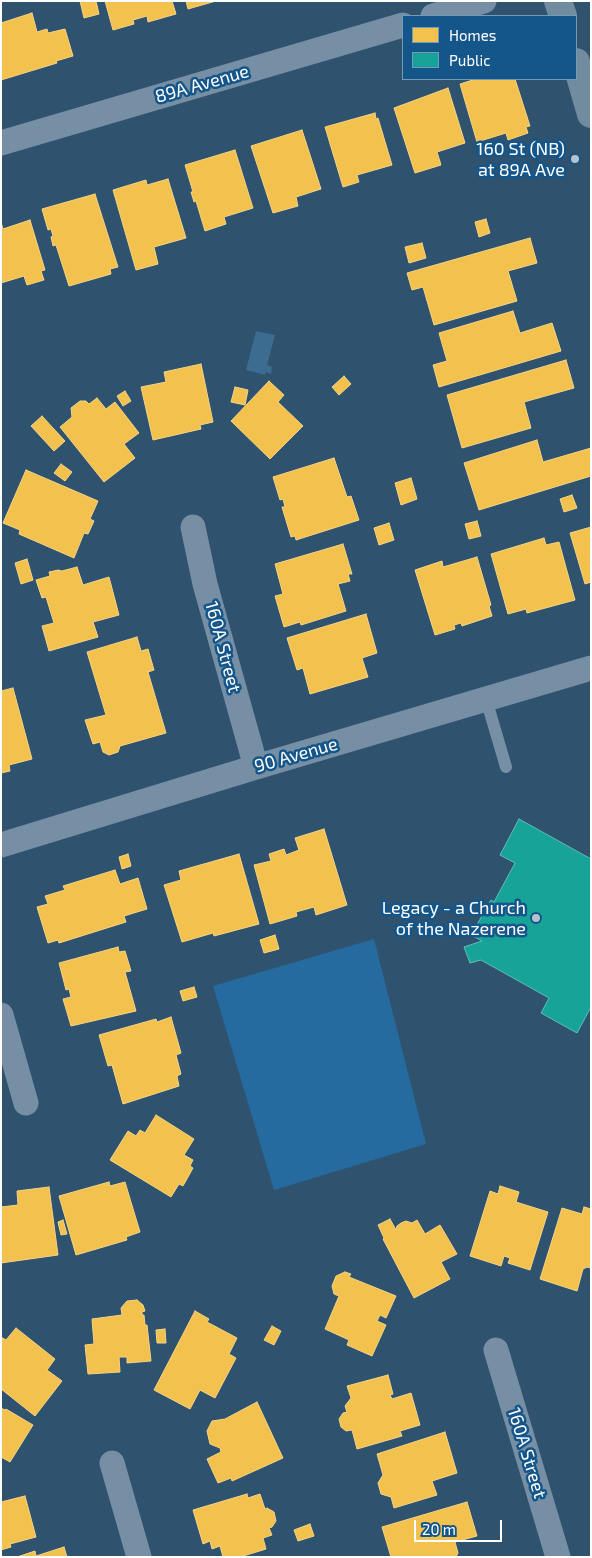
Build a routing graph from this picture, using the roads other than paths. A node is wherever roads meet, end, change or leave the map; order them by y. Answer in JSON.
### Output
{"nodes":[{"id":1,"x":484,"y":1,"type":"edge"},
{"id":2,"x":558,"y":1,"type":"edge"},
{"id":3,"x":436,"y":15,"type":"edge"},
{"id":4,"x":562,"y":15,"type":"edge"},
{"id":5,"x":402,"y":25,"type":"edge"},
{"id":6,"x":577,"y":65,"type":"edge"},
{"id":7,"x":591,"y":114,"type":"edge"},
{"id":8,"x":1,"y":143,"type":"edge"},
{"id":9,"x":193,"y":526,"type":"dead end"},
{"id":10,"x":591,"y":668,"type":"edge"},
{"id":11,"x":486,"y":699,"type":"junction"},
{"id":12,"x":256,"y":767,"type":"junction"},
{"id":13,"x":506,"y":767,"type":"dead end"},
{"id":14,"x":1,"y":845,"type":"edge"},
{"id":15,"x":1,"y":1015,"type":"edge"},
{"id":16,"x":26,"y":1103,"type":"dead end"},
{"id":17,"x":496,"y":1350,"type":"dead end"},
{"id":18,"x":112,"y":1464,"type":"dead end"},
{"id":19,"x":139,"y":1557,"type":"edge"},
{"id":20,"x":558,"y":1557,"type":"edge"}],
"edges":[{"from":1,"to":3,"type":"street"},
{"from":2,"to":4,"type":"main road"},
{"from":5,"to":8,"type":"street","name":"89A Avenue"},
{"from":6,"to":7,"type":"main road"},
{"from":9,"to":12,"type":"street","name":"160A Street"},
{"from":10,"to":11,"type":"street","name":"90 Avenue"},
{"from":11,"to":12,"type":"street","name":"90 Avenue"},
{"from":11,"to":13,"type":"lane"},
{"from":12,"to":14,"type":"street","name":"90 Avenue"},
{"from":15,"to":16,"type":"street"},
{"from":17,"to":20,"type":"street","name":"160A Street"},
{"from":18,"to":19,"type":"street"}]}
